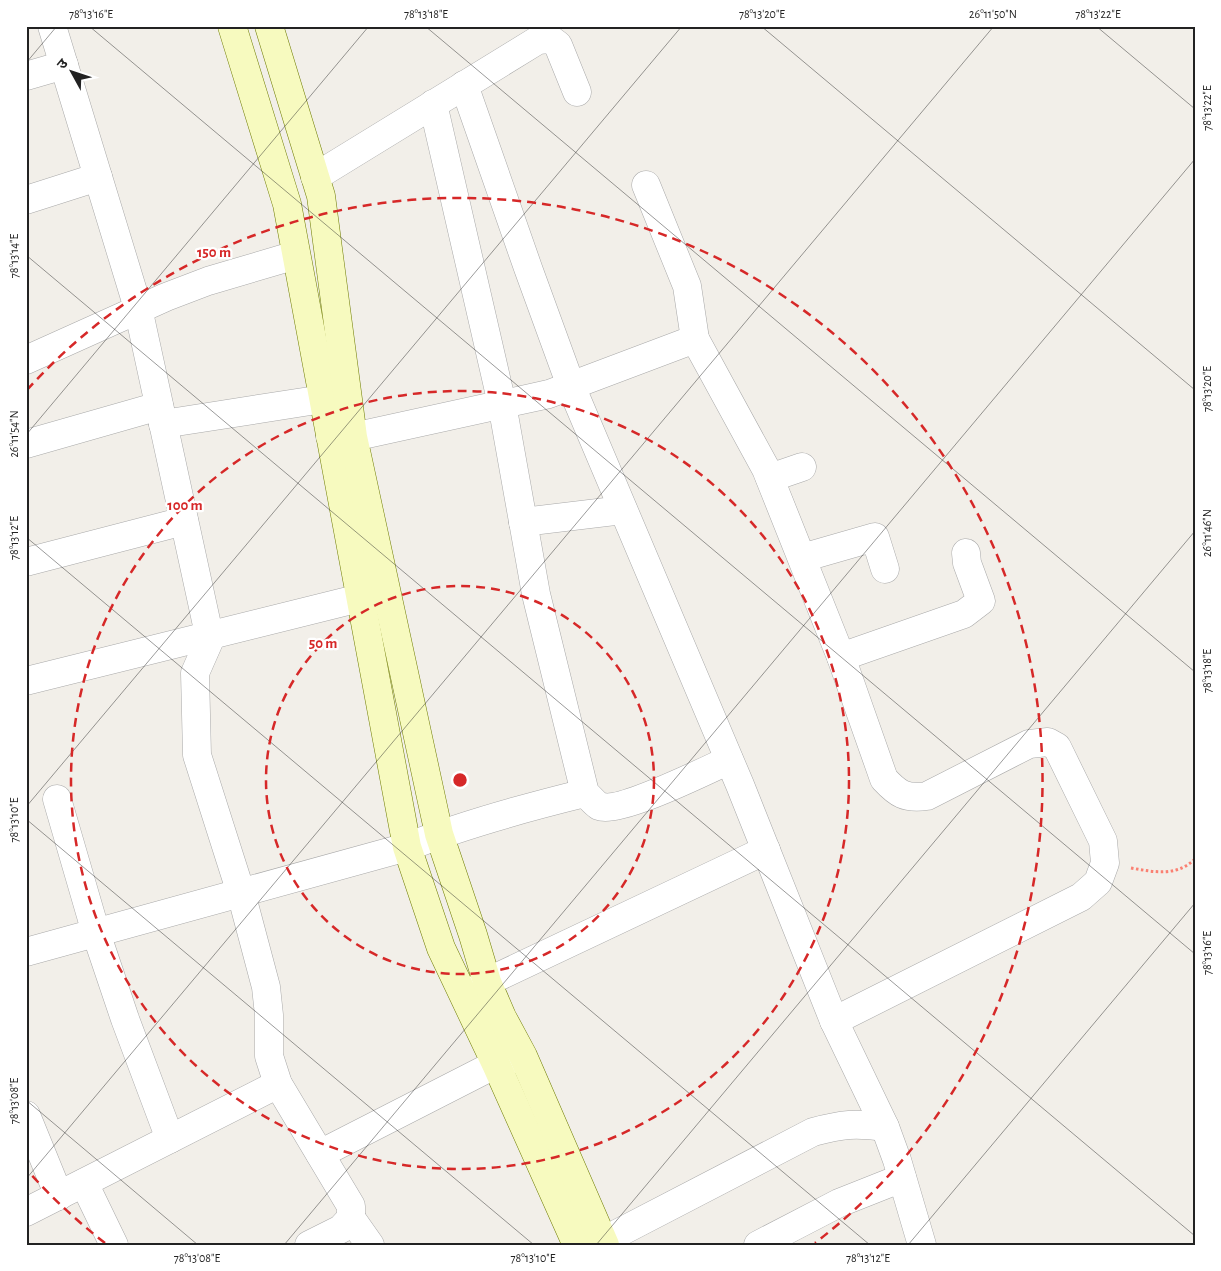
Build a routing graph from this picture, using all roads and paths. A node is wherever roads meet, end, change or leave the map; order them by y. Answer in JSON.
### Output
{"nodes":[{"id":1,"x":52,"y":26,"type":"edge"},
{"id":2,"x":232,"y":26,"type":"edge"},
{"id":3,"x":269,"y":26,"type":"edge"},
{"id":4,"x":64,"y":66,"type":"junction"},
{"id":5,"x":26,"y":76,"type":"edge"},
{"id":6,"x":464,"y":85,"type":"junction"},
{"id":7,"x":577,"y":92,"type":"dead end"},
{"id":8,"x":433,"y":104,"type":"junction"},
{"id":9,"x":315,"y":176,"type":"junction"},
{"id":10,"x":98,"y":177,"type":"junction"},
{"id":11,"x":646,"y":185,"type":"dead end"},
{"id":12,"x":26,"y":200,"type":"edge"},
{"id":13,"x":296,"y":255,"type":"junction"},
{"id":14,"x":138,"y":308,"type":"junction"},
{"id":15,"x":695,"y":339,"type":"junction"},
{"id":16,"x":26,"y":360,"type":"edge"},
{"id":17,"x":571,"y":386,"type":"junction"},
{"id":18,"x":323,"y":399,"type":"junction"},
{"id":19,"x":502,"y":404,"type":"junction"},
{"id":20,"x":161,"y":415,"type":"junction"},
{"id":21,"x":341,"y":437,"type":"junction"},
{"id":22,"x":26,"y":444,"type":"edge"},
{"id":23,"x":802,"y":467,"type":"dead end"},
{"id":24,"x":770,"y":478,"type":"junction"},
{"id":25,"x":623,"y":510,"type":"junction"},
{"id":26,"x":184,"y":522,"type":"junction"},
{"id":27,"x":523,"y":522,"type":"junction"},
{"id":28,"x":966,"y":554,"type":"dead end"},
{"id":29,"x":802,"y":558,"type":"junction"},
{"id":30,"x":26,"y":562,"type":"edge"},
{"id":31,"x":885,"y":568,"type":"dead end"},
{"id":32,"x":360,"y":598,"type":"junction"},
{"id":33,"x":209,"y":634,"type":"junction"},
{"id":34,"x":841,"y":657,"type":"junction"},
{"id":35,"x":26,"y":681,"type":"edge"},
{"id":36,"x":729,"y":760,"type":"junction"},
{"id":37,"x":584,"y":793,"type":"junction"},
{"id":38,"x":58,"y":799,"type":"dead end"},
{"id":39,"x":439,"y":834,"type":"junction"},
{"id":40,"x":407,"y":847,"type":"junction"},
{"id":41,"x":766,"y":850,"type":"junction"},
{"id":42,"x":1195,"y":858,"type":"edge"},
{"id":43,"x":1106,"y":863,"type":"junction"},
{"id":44,"x":241,"y":893,"type":"junction"},
{"id":45,"x":96,"y":933,"type":"junction"},
{"id":46,"x":26,"y":952,"type":"edge"},
{"id":47,"x":487,"y":982,"type":"junction"},
{"id":48,"x":464,"y":997,"type":"junction"},
{"id":49,"x":834,"y":1021,"type":"junction"},
{"id":50,"x":523,"y":1056,"type":"junction"},
{"id":51,"x":496,"y":1064,"type":"junction"},
{"id":52,"x":278,"y":1084,"type":"junction"},
{"id":53,"x":26,"y":1115,"type":"edge"},
{"id":54,"x":885,"y":1127,"type":"junction"},
{"id":55,"x":170,"y":1139,"type":"junction"},
{"id":56,"x":320,"y":1154,"type":"junction"},
{"id":57,"x":902,"y":1178,"type":"junction"},
{"id":58,"x":84,"y":1183,"type":"junction"},
{"id":59,"x":59,"y":1196,"type":"junction"},
{"id":60,"x":26,"y":1212,"type":"edge"},
{"id":61,"x":351,"y":1218,"type":"junction"},
{"id":62,"x":786,"y":1239,"type":"edge"},
{"id":63,"x":604,"y":1243,"type":"edge"},
{"id":64,"x":114,"y":1245,"type":"edge"},
{"id":65,"x":309,"y":1245,"type":"edge"},
{"id":66,"x":370,"y":1245,"type":"edge"},
{"id":67,"x":577,"y":1245,"type":"edge"},
{"id":68,"x":758,"y":1245,"type":"edge"},
{"id":69,"x":922,"y":1245,"type":"edge"}],
"edges":[{"from":1,"to":4,"type":"street"},
{"from":2,"to":13,"type":"main road"},
{"from":3,"to":9,"type":"main road"},
{"from":4,"to":5,"type":"street"},
{"from":4,"to":10,"type":"street"},
{"from":6,"to":7,"type":"street"},
{"from":6,"to":8,"type":"street"},
{"from":6,"to":17,"type":"street"},
{"from":8,"to":9,"type":"street"},
{"from":8,"to":19,"type":"street"},
{"from":9,"to":21,"type":"main road"},
{"from":10,"to":12,"type":"street"},
{"from":10,"to":14,"type":"street"},
{"from":11,"to":15,"type":"street"},
{"from":13,"to":14,"type":"street"},
{"from":13,"to":18,"type":"main road"},
{"from":14,"to":16,"type":"street"},
{"from":14,"to":20,"type":"street"},
{"from":15,"to":17,"type":"street"},
{"from":15,"to":24,"type":"street"},
{"from":17,"to":19,"type":"street"},
{"from":17,"to":25,"type":"street"},
{"from":18,"to":20,"type":"street"},
{"from":18,"to":21,"type":"main road"},
{"from":19,"to":21,"type":"street"},
{"from":19,"to":27,"type":"street"},
{"from":20,"to":22,"type":"street"},
{"from":20,"to":26,"type":"street"},
{"from":21,"to":32,"type":"main road"},
{"from":21,"to":39,"type":"main road"},
{"from":23,"to":24,"type":"street"},
{"from":24,"to":29,"type":"street"},
{"from":25,"to":27,"type":"street"},
{"from":25,"to":36,"type":"street"},
{"from":26,"to":30,"type":"street"},
{"from":26,"to":33,"type":"street"},
{"from":27,"to":37,"type":"street"},
{"from":28,"to":34,"type":"street"},
{"from":29,"to":31,"type":"street"},
{"from":29,"to":34,"type":"street"},
{"from":32,"to":33,"type":"street"},
{"from":32,"to":40,"type":"main road"},
{"from":33,"to":35,"type":"street"},
{"from":33,"to":44,"type":"street"},
{"from":34,"to":43,"type":"street"},
{"from":36,"to":37,"type":"street"},
{"from":36,"to":41,"type":"street"},
{"from":37,"to":39,"type":"street"},
{"from":38,"to":45,"type":"street"},
{"from":39,"to":40,"type":"street"},
{"from":39,"to":47,"type":"main road"},
{"from":40,"to":44,"type":"street"},
{"from":40,"to":48,"type":"main road"},
{"from":41,"to":47,"type":"street"},
{"from":41,"to":49,"type":"street"},
{"from":42,"to":43,"type":"path"},
{"from":43,"to":49,"type":"street"},
{"from":44,"to":45,"type":"street"},
{"from":44,"to":52,"type":"street"},
{"from":45,"to":46,"type":"street"},
{"from":45,"to":55,"type":"street"},
{"from":47,"to":48,"type":"street"},
{"from":47,"to":50,"type":"main road"},
{"from":48,"to":51,"type":"main road"},
{"from":49,"to":54,"type":"street"},
{"from":50,"to":51,"type":"street"},
{"from":50,"to":63,"type":"main road"},
{"from":51,"to":56,"type":"street"},
{"from":51,"to":67,"type":"main road"},
{"from":52,"to":55,"type":"street"},
{"from":52,"to":56,"type":"street"},
{"from":53,"to":59,"type":"street"},
{"from":54,"to":57,"type":"street"},
{"from":54,"to":63,"type":"street"},
{"from":55,"to":58,"type":"street"},
{"from":56,"to":61,"type":"street"},
{"from":57,"to":62,"type":"street"},
{"from":57,"to":69,"type":"street"},
{"from":58,"to":59,"type":"street"},
{"from":58,"to":64,"type":"street"},
{"from":59,"to":60,"type":"street"},
{"from":61,"to":65,"type":"street"},
{"from":61,"to":66,"type":"street"},
{"from":62,"to":68,"type":"street"}]}
